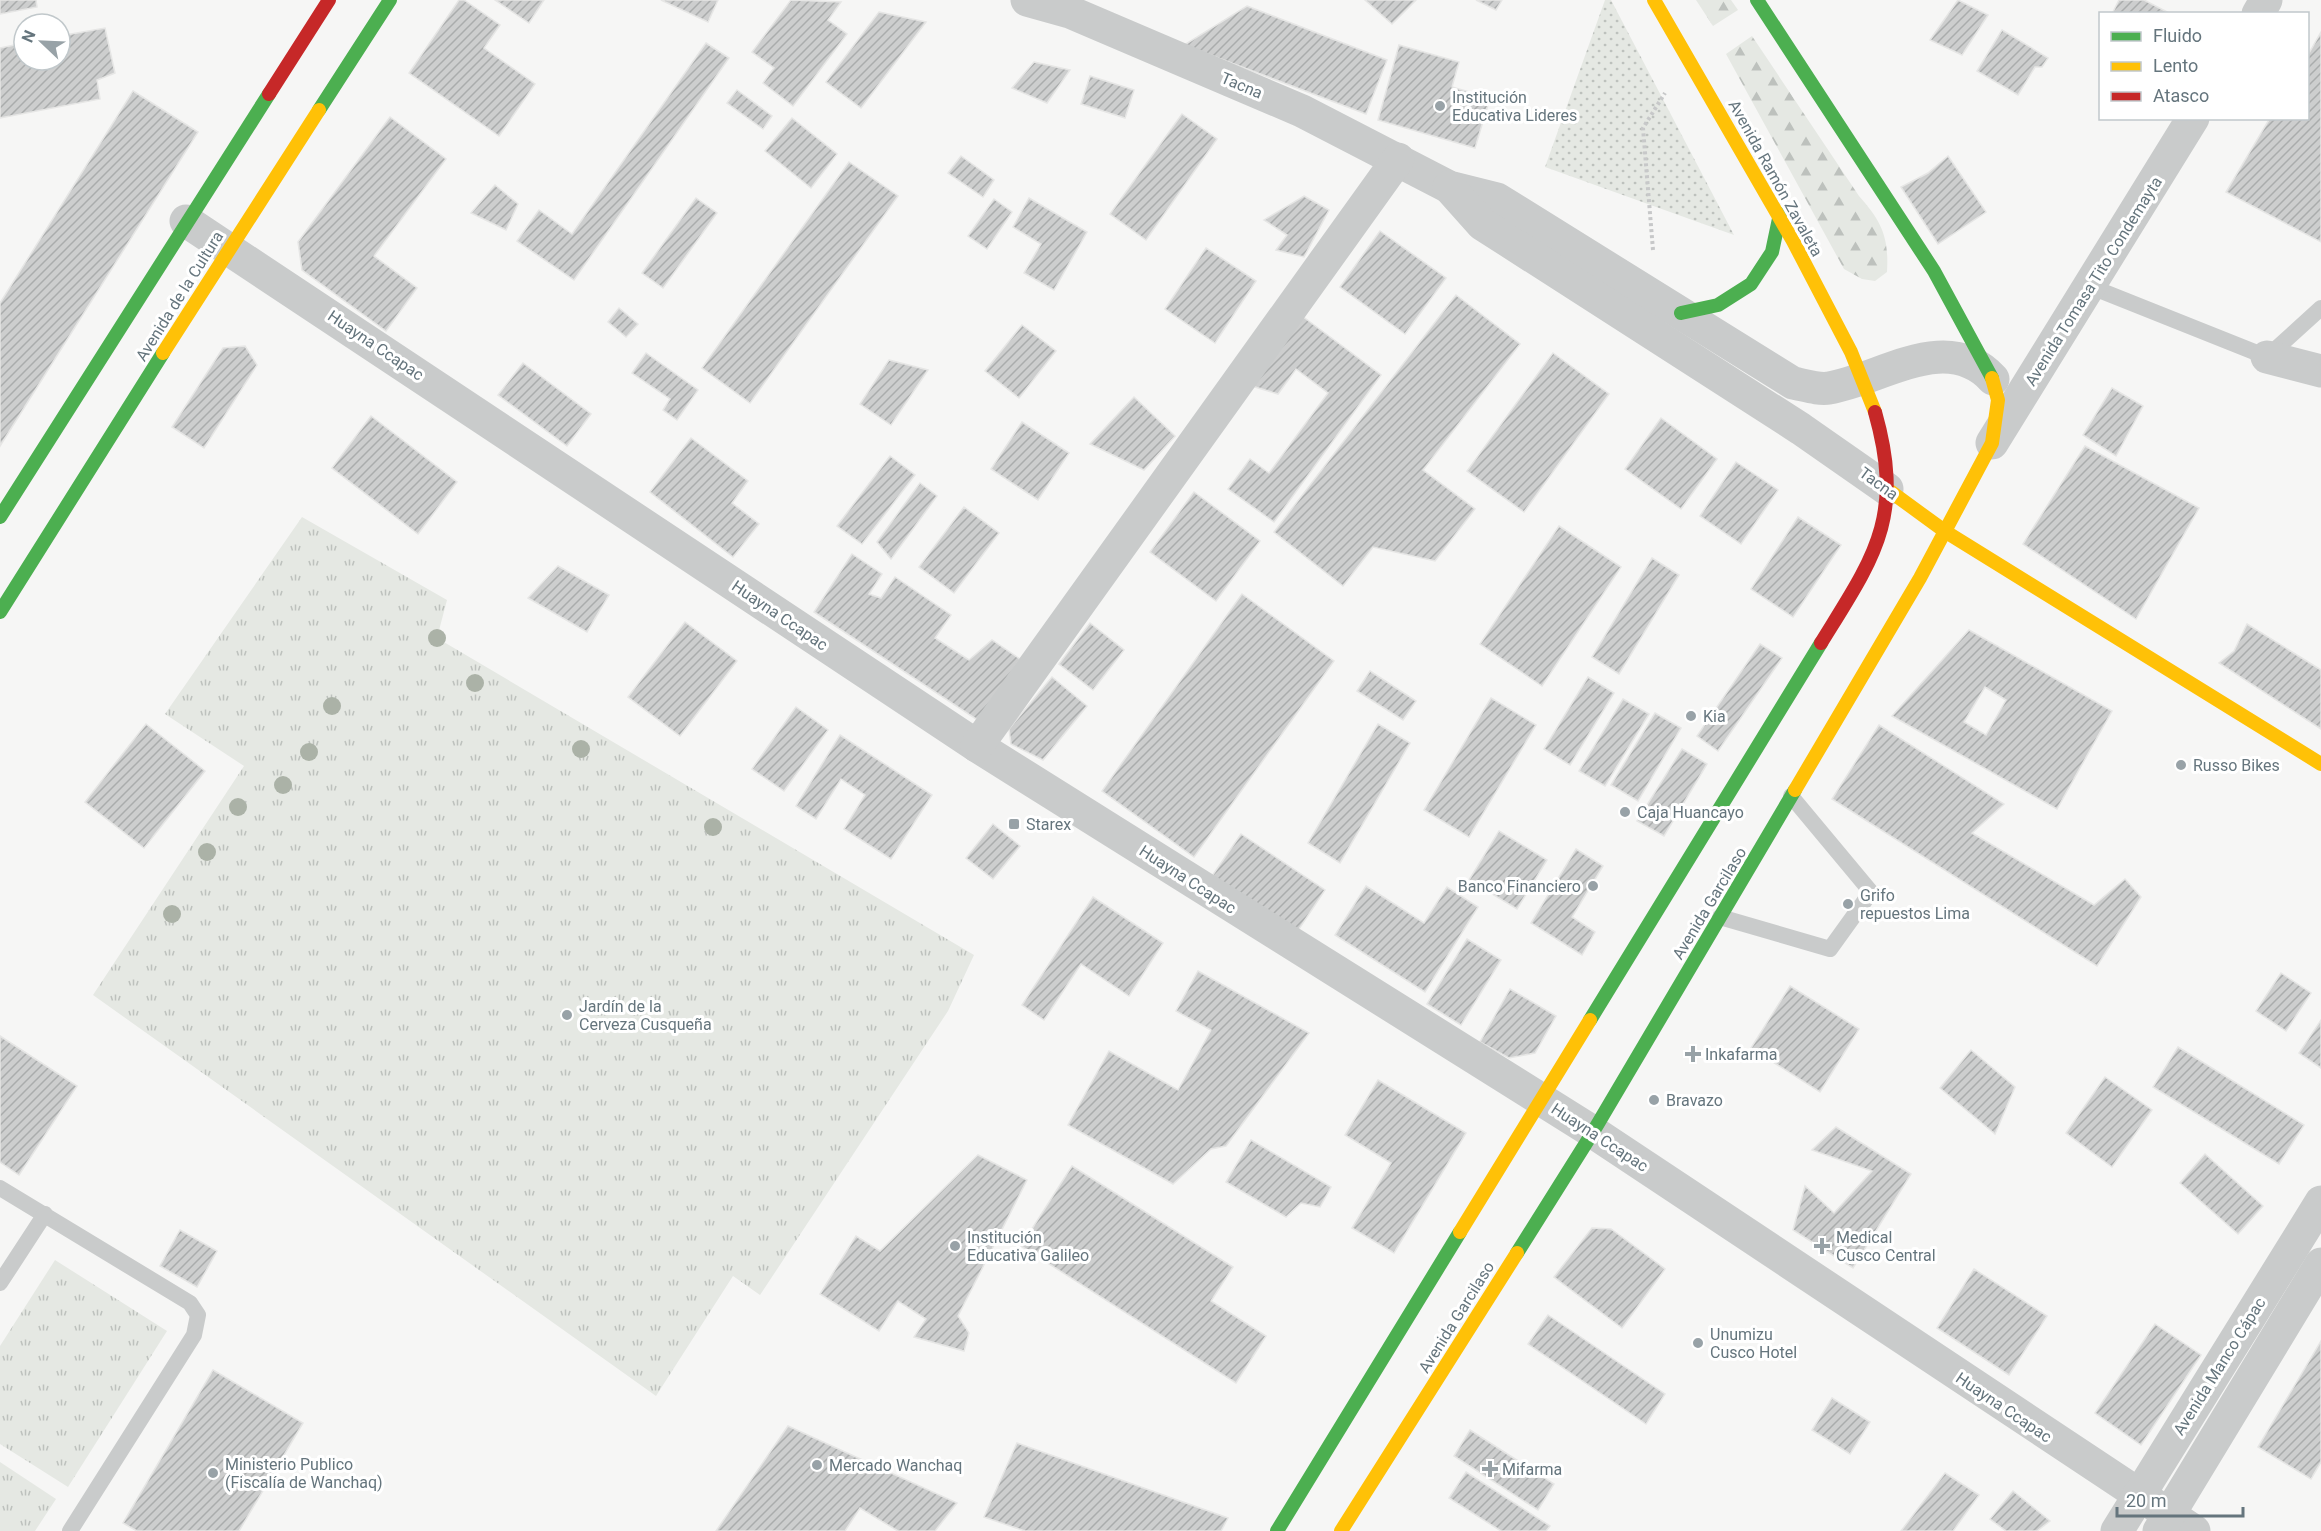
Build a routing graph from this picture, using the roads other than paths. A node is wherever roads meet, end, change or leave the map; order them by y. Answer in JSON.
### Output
{"nodes":[{"id":1,"x":329,"y":0,"type":"edge"},
{"id":2,"x":390,"y":0,"type":"edge"},
{"id":3,"x":1027,"y":0,"type":"edge"},
{"id":4,"x":1654,"y":0,"type":"edge"},
{"id":5,"x":1757,"y":0,"type":"edge"},
{"id":6,"x":2192,"y":120,"type":"edge"},
{"id":7,"x":1398,"y":159,"type":"junction"},
{"id":8,"x":1449,"y":187,"type":"junction"},
{"id":9,"x":1780,"y":214,"type":"junction"},
{"id":10,"x":186,"y":221,"type":"junction"},
{"id":11,"x":229,"y":248,"type":"junction"},
{"id":12,"x":2089,"y":286,"type":"junction"},
{"id":13,"x":1673,"y":308,"type":"junction"},
{"id":14,"x":2321,"y":308,"type":"edge"},
{"id":15,"x":2267,"y":357,"type":"junction"},
{"id":16,"x":2321,"y":371,"type":"edge"},
{"id":17,"x":1862,"y":377,"type":"junction"},
{"id":18,"x":1994,"y":379,"type":"junction"},
{"id":19,"x":1992,"y":443,"type":"junction"},
{"id":20,"x":1887,"y":489,"type":"junction"},
{"id":21,"x":0,"y":517,"type":"edge"},
{"id":22,"x":1946,"y":531,"type":"junction"},
{"id":23,"x":0,"y":612,"type":"edge"},
{"id":24,"x":977,"y":746,"type":"junction"},
{"id":25,"x":2321,"y":764,"type":"edge"},
{"id":26,"x":1791,"y":796,"type":"junction"},
{"id":27,"x":1720,"y":917,"type":"junction"},
{"id":28,"x":1542,"y":1099,"type":"junction"},
{"id":29,"x":1593,"y":1132,"type":"junction"},
{"id":30,"x":0,"y":1188,"type":"edge"},
{"id":31,"x":2321,"y":1202,"type":"edge"},
{"id":32,"x":45,"y":1214,"type":"junction"},
{"id":33,"x":2321,"y":1264,"type":"edge"},
{"id":34,"x":0,"y":1283,"type":"edge"},
{"id":35,"x":2138,"y":1496,"type":"junction"},
{"id":36,"x":2174,"y":1526,"type":"edge"},
{"id":37,"x":70,"y":1531,"type":"edge"},
{"id":38,"x":1277,"y":1531,"type":"edge"},
{"id":39,"x":1341,"y":1531,"type":"edge"},
{"id":40,"x":2117,"y":1531,"type":"edge"}],
"edges":[{"from":1,"to":10,"type":"main road","name":"Avenida de la Cultura"},
{"from":2,"to":11,"type":"main road","name":"Avenida de la Cultura"},
{"from":3,"to":7,"type":"street","name":"Tacna"},
{"from":4,"to":9,"type":"main road","name":"Avenida Ramón Zavaleta"},
{"from":5,"to":18,"type":"main road","name":"Avenida Garcilaso"},
{"from":6,"to":12,"type":"street","name":"Avenida Tomasa Tito Condemayta"},
{"from":7,"to":8,"type":"street","name":"Tacna"},
{"from":7,"to":24,"type":"street"},
{"from":8,"to":13,"type":"street","name":"Tacna"},
{"from":8,"to":20,"type":"street","name":"Tacna"},
{"from":9,"to":13,"type":"main road"},
{"from":9,"to":17,"type":"main road","name":"Avenida Ramón Zavaleta"},
{"from":10,"to":11,"type":"street","name":"Huayna Ccapac"},
{"from":10,"to":21,"type":"main road","name":"Avenida de la Cultura"},
{"from":11,"to":23,"type":"main road","name":"Avenida de la Cultura"},
{"from":11,"to":24,"type":"street","name":"Huayna Ccapac"},
{"from":12,"to":15,"type":"lane"},
{"from":12,"to":19,"type":"street","name":"Avenida Tomasa Tito Condemayta"},
{"from":13,"to":17,"type":"street","name":"Tacna"},
{"from":14,"to":15,"type":"lane"},
{"from":15,"to":16,"type":"street"},
{"from":17,"to":18,"type":"street","name":"Tacna"},
{"from":17,"to":20,"type":"main road","name":"Tacna"},
{"from":18,"to":19,"type":"main road","name":"Avenida Garcilaso"},
{"from":19,"to":22,"type":"main road","name":"Avenida Garcilaso"},
{"from":20,"to":22,"type":"main road","name":"Tacna"},
{"from":20,"to":28,"type":"main road"},
{"from":22,"to":25,"type":"main road","name":"Tacna"},
{"from":22,"to":26,"type":"main road","name":"Avenida Garcilaso"},
{"from":24,"to":28,"type":"street","name":"Huayna Ccapac"},
{"from":26,"to":27,"type":"main road","name":"Avenida Garcilaso"},
{"from":26,"to":27,"type":"lane"},
{"from":27,"to":29,"type":"main road","name":"Avenida Garcilaso"},
{"from":28,"to":29,"type":"street","name":"Huayna Ccapac"},
{"from":28,"to":38,"type":"main road"},
{"from":29,"to":35,"type":"street","name":"Huayna Ccapac"},
{"from":29,"to":39,"type":"main road","name":"Avenida Garcilaso"},
{"from":30,"to":32,"type":"lane"},
{"from":31,"to":35,"type":"street","name":"Avenida Manco Cápac"},
{"from":32,"to":34,"type":"lane"},
{"from":32,"to":37,"type":"lane"},
{"from":33,"to":36,"type":"street","name":"Avenida Manco Cápac"},
{"from":35,"to":36,"type":"street","name":"Huayna Ccapac"},
{"from":35,"to":40,"type":"street","name":"Avenida Manco Cápac"}]}
